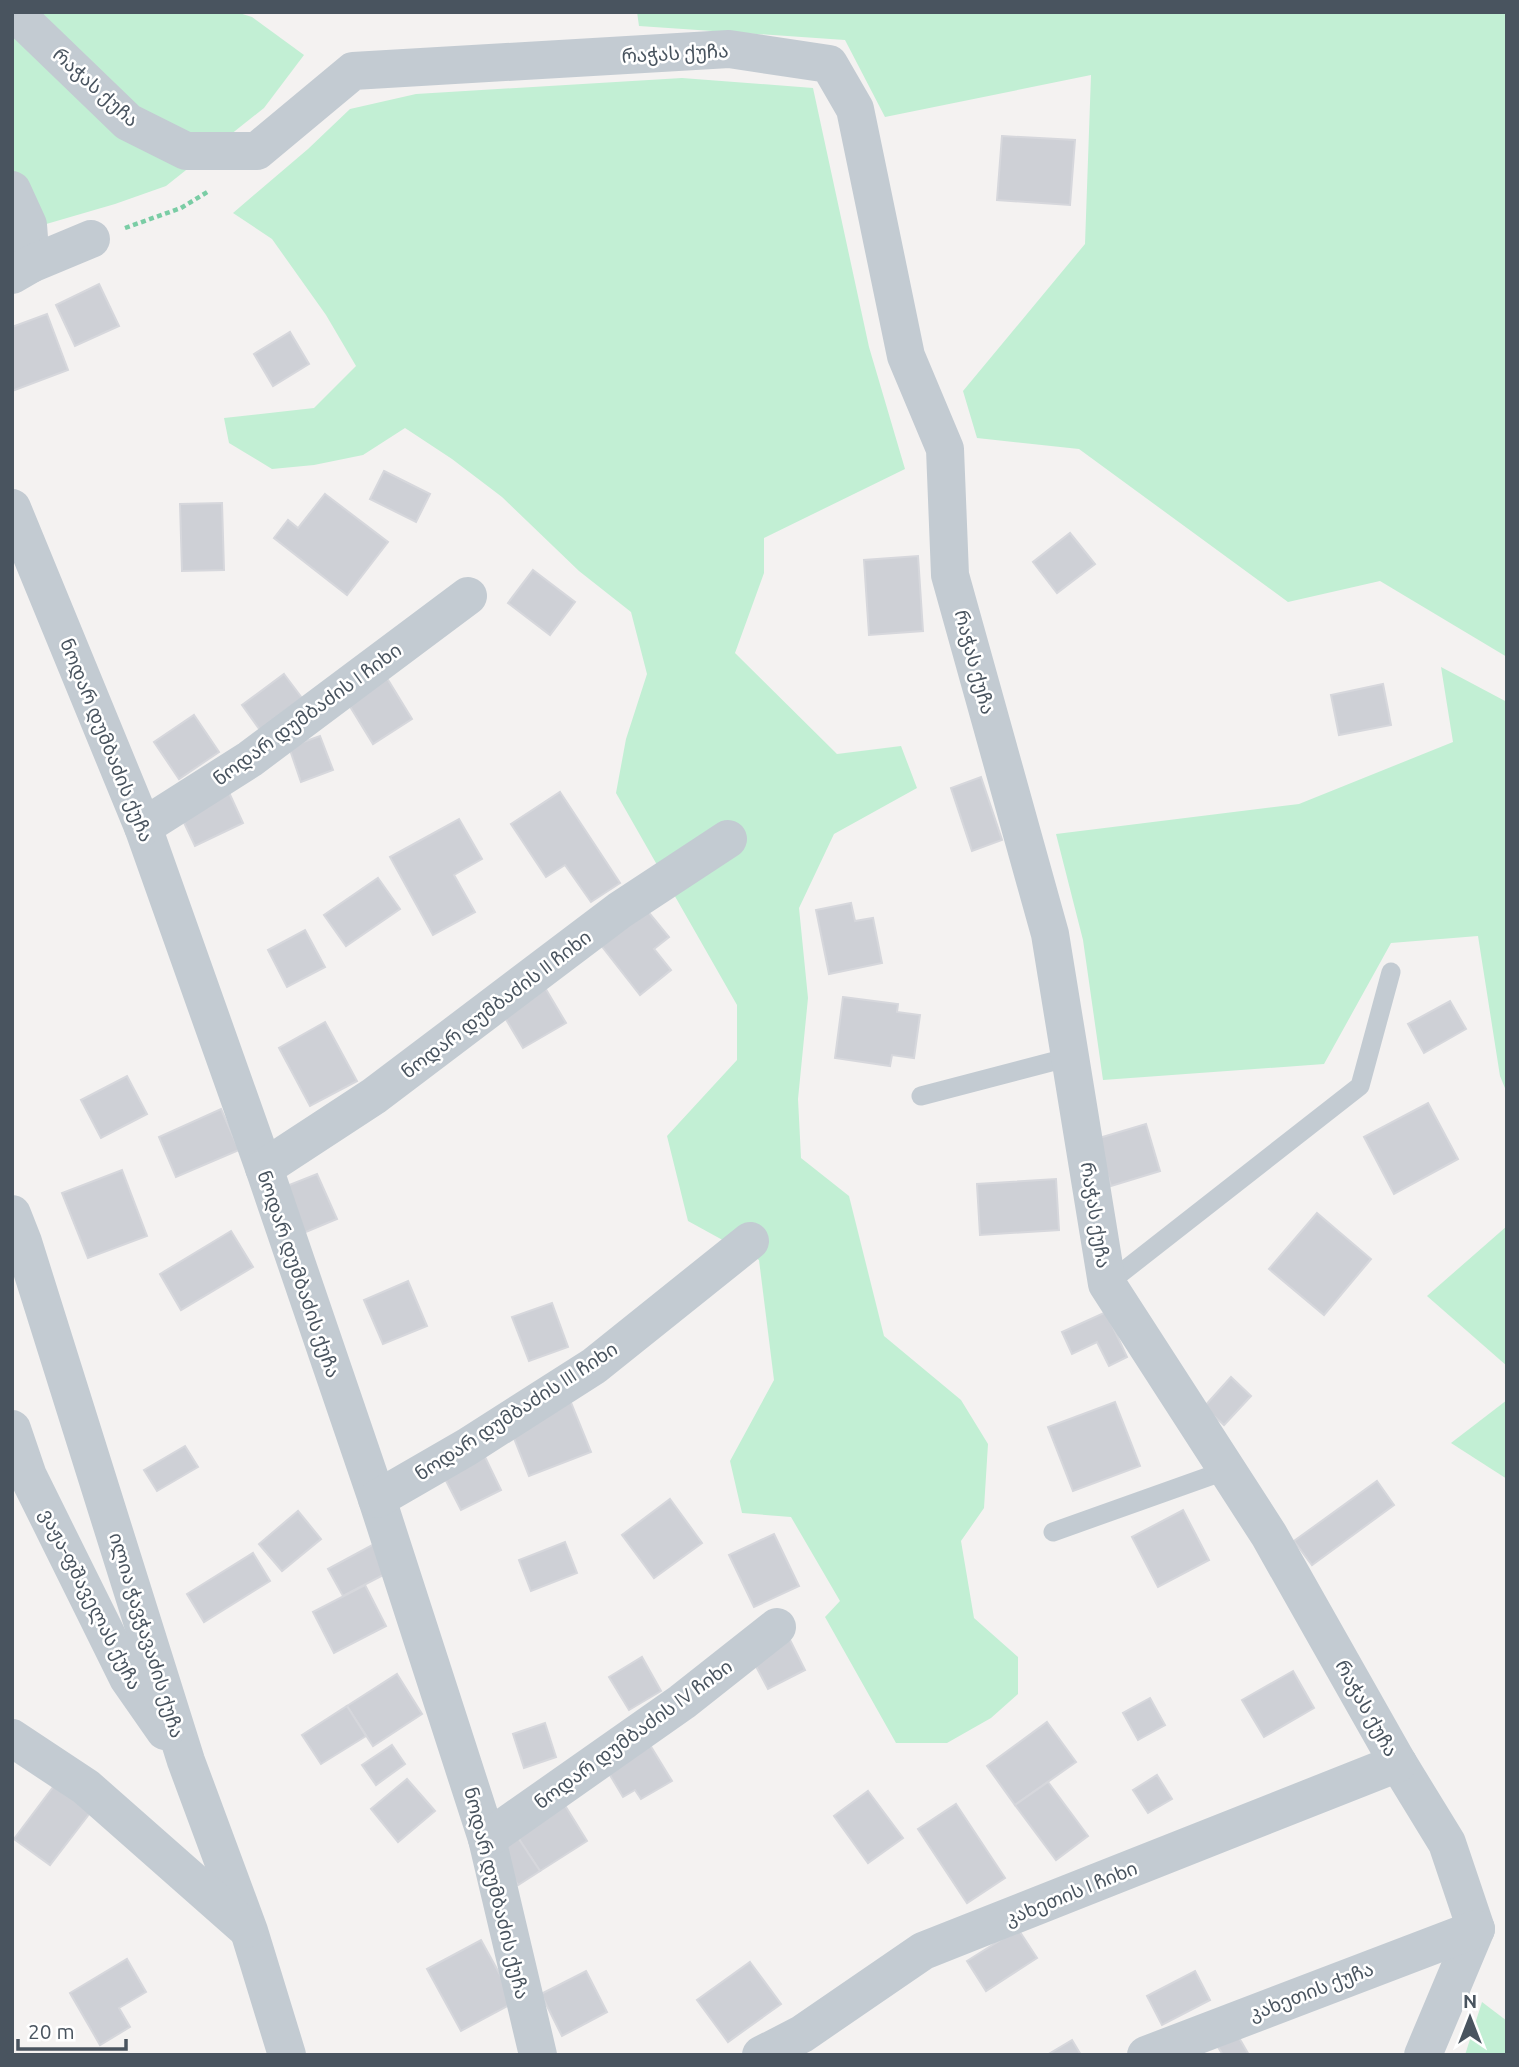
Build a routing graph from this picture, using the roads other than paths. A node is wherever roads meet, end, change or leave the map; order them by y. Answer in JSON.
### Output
{"nodes":[{"id":1,"x":14,"y":12,"type":"edge"},
{"id":2,"x":12,"y":190,"type":"edge"},
{"id":3,"x":91,"y":239,"type":"road end"},
{"id":4,"x":21,"y":270,"type":"edge"},
{"id":5,"x":12,"y":508,"type":"edge"},
{"id":6,"x":468,"y":596,"type":"dead end"},
{"id":7,"x":143,"y":827,"type":"junction"},
{"id":8,"x":728,"y":839,"type":"dead end"},
{"id":9,"x":1391,"y":972,"type":"dead end"},
{"id":10,"x":1070,"y":1057,"type":"junction"},
{"id":11,"x":921,"y":1096,"type":"dead end"},
{"id":12,"x":264,"y":1168,"type":"junction"},
{"id":13,"x":12,"y":1214,"type":"edge"},
{"id":14,"x":750,"y":1241,"type":"dead end"},
{"id":15,"x":1107,"y":1284,"type":"junction"},
{"id":16,"x":12,"y":1429,"type":"edge"},
{"id":17,"x":1227,"y":1470,"type":"junction"},
{"id":18,"x":377,"y":1499,"type":"junction"},
{"id":19,"x":1053,"y":1532,"type":"dead end"},
{"id":20,"x":777,"y":1628,"type":"dead end"},
{"id":21,"x":12,"y":1738,"type":"edge"},
{"id":22,"x":186,"y":1761,"type":"junction"},
{"id":23,"x":1398,"y":1763,"type":"junction"},
{"id":24,"x":487,"y":1839,"type":"junction"},
{"id":25,"x":1476,"y":1929,"type":"junction"},
{"id":26,"x":249,"y":1931,"type":"junction"},
{"id":27,"x":287,"y":2055,"type":"edge"},
{"id":28,"x":538,"y":2055,"type":"edge"},
{"id":29,"x":761,"y":2055,"type":"edge"},
{"id":30,"x":1146,"y":2055,"type":"edge"},
{"id":31,"x":1423,"y":2055,"type":"edge"}],
"edges":[{"from":1,"to":10,"type":"street","name":"რაჭას ქუჩა"},
{"from":2,"to":4,"type":"street"},
{"from":3,"to":4,"type":"street"},
{"from":5,"to":7,"type":"street","name":"ნოდარ დუმბაძის ქუჩა"},
{"from":6,"to":7,"type":"street","name":"ნოდარ დუმბაძის I ჩიხი"},
{"from":7,"to":12,"type":"street","name":"ნოდარ დუმბაძის ქუჩა"},
{"from":8,"to":12,"type":"street","name":"ნოდარ დუმბაძის II ჩიხი"},
{"from":9,"to":15,"type":"lane"},
{"from":10,"to":11,"type":"lane"},
{"from":10,"to":15,"type":"street","name":"რაჭას ქუჩა"},
{"from":12,"to":18,"type":"street","name":"ნოდარ დუმბაძის ქუჩა"},
{"from":13,"to":22,"type":"street","name":"ილია ჭავჭავაძის ქუჩა"},
{"from":14,"to":18,"type":"street","name":"ნოდარ დუმბაძის III ჩიხი"},
{"from":15,"to":17,"type":"street","name":"რაჭას ქუჩა"},
{"from":16,"to":22,"type":"street","name":"ვაჟა-ფშაველას ქუჩა"},
{"from":17,"to":19,"type":"lane"},
{"from":17,"to":23,"type":"street","name":"რაჭას ქუჩა"},
{"from":18,"to":24,"type":"street","name":"ნოდარ დუმბაძის ქუჩა"},
{"from":20,"to":24,"type":"street","name":"ნოდარ დუმბაძის IV ჩიხი"},
{"from":21,"to":26,"type":"street"},
{"from":22,"to":26,"type":"street","name":"ილია ჭავჭავაძის ქუჩა"},
{"from":23,"to":25,"type":"street","name":"რაჭას ქუჩა"},
{"from":23,"to":29,"type":"street","name":"კახეთის I ჩიხი"},
{"from":24,"to":28,"type":"street","name":"ნოდარ დუმბაძის ქუჩა"},
{"from":25,"to":30,"type":"street","name":"კახეთის ქუჩა"},
{"from":25,"to":31,"type":"street"},
{"from":26,"to":27,"type":"street","name":"ილია ჭავჭავაძის ქუჩა"}]}
